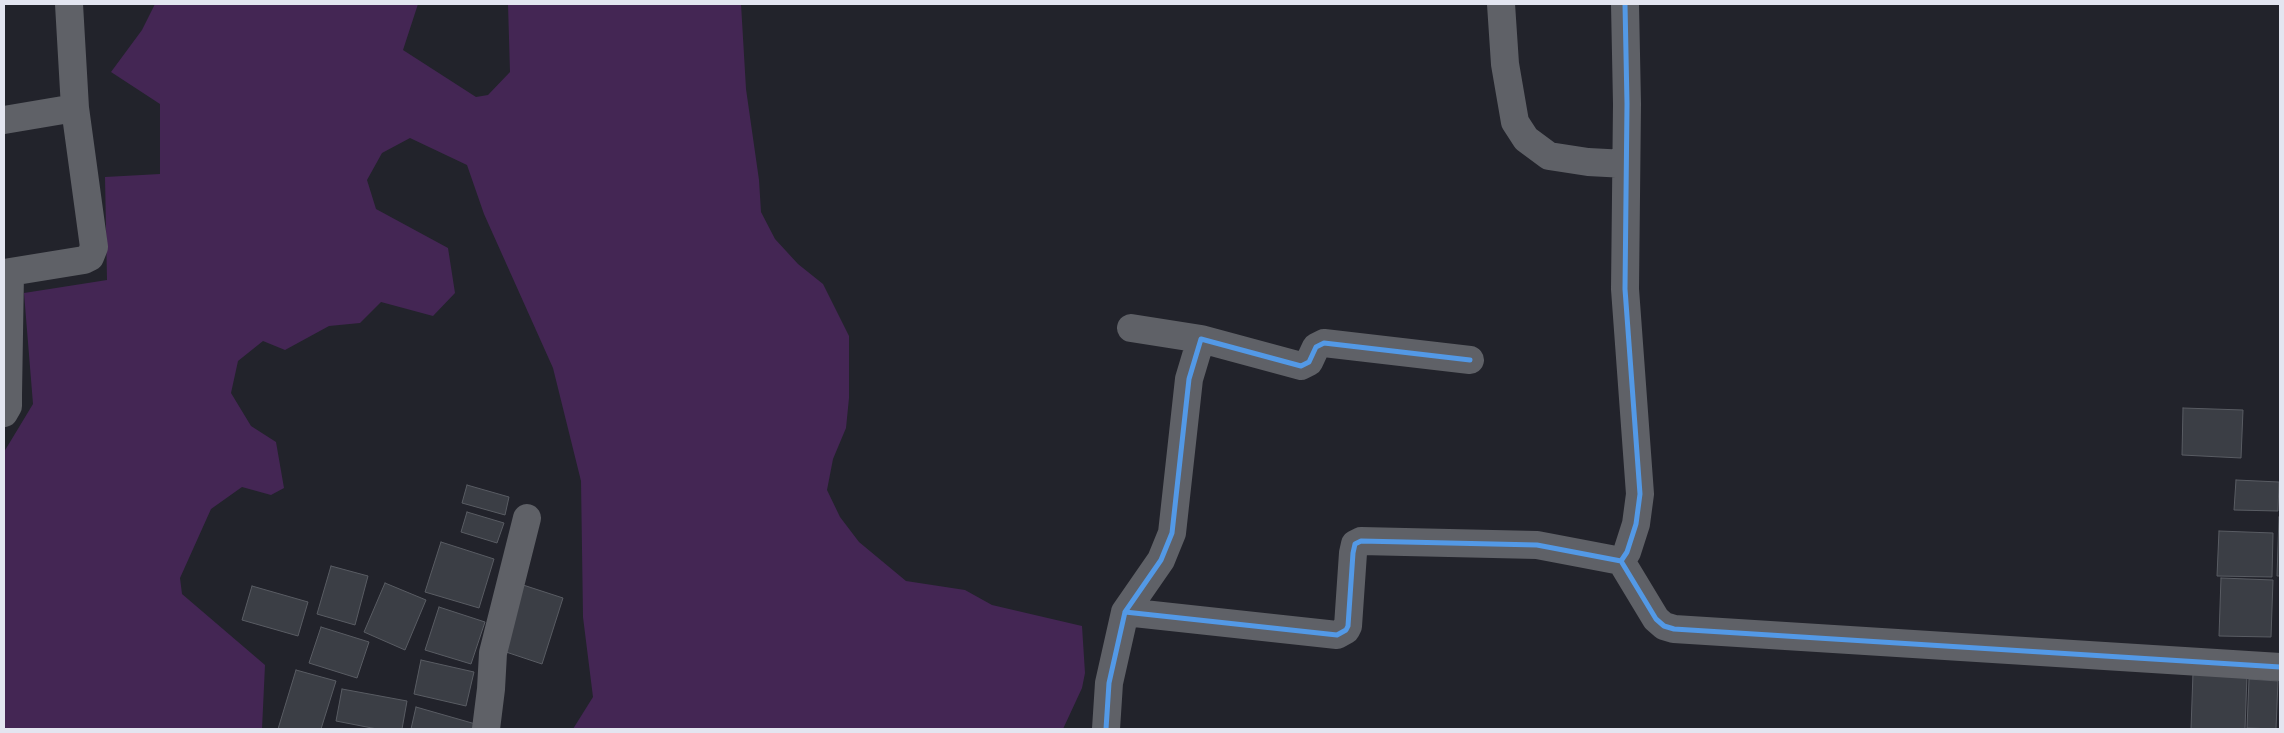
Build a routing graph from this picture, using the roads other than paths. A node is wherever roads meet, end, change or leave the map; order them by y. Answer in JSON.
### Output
{"nodes":[{"id":1,"x":69,"y":4,"type":"edge"},
{"id":2,"x":1500,"y":4,"type":"edge"},
{"id":3,"x":1625,"y":4,"type":"edge"},
{"id":4,"x":75,"y":108,"type":"junction"},
{"id":5,"x":4,"y":120,"type":"edge"},
{"id":6,"x":1626,"y":164,"type":"junction"},
{"id":7,"x":7,"y":273,"type":"edge"},
{"id":8,"x":1131,"y":328,"type":"dead end"},
{"id":9,"x":1201,"y":339,"type":"junction"},
{"id":10,"x":1470,"y":360,"type":"dead end"},
{"id":11,"x":4,"y":413,"type":"edge"},
{"id":12,"x":527,"y":518,"type":"dead end"},
{"id":13,"x":1621,"y":561,"type":"junction"},
{"id":14,"x":1125,"y":612,"type":"junction"},
{"id":15,"x":2280,"y":667,"type":"edge"},
{"id":16,"x":486,"y":729,"type":"edge"},
{"id":17,"x":1106,"y":729,"type":"edge"}],
"edges":[{"from":1,"to":4,"type":"street"},
{"from":2,"to":6,"type":"street"},
{"from":3,"to":6,"type":"street"},
{"from":4,"to":5,"type":"street"},
{"from":4,"to":7,"type":"street"},
{"from":6,"to":13,"type":"street"},
{"from":7,"to":11,"type":"street"},
{"from":8,"to":9,"type":"street"},
{"from":9,"to":10,"type":"street"},
{"from":9,"to":14,"type":"street"},
{"from":12,"to":16,"type":"street"},
{"from":13,"to":14,"type":"street"},
{"from":13,"to":15,"type":"street"},
{"from":14,"to":17,"type":"street"}]}
